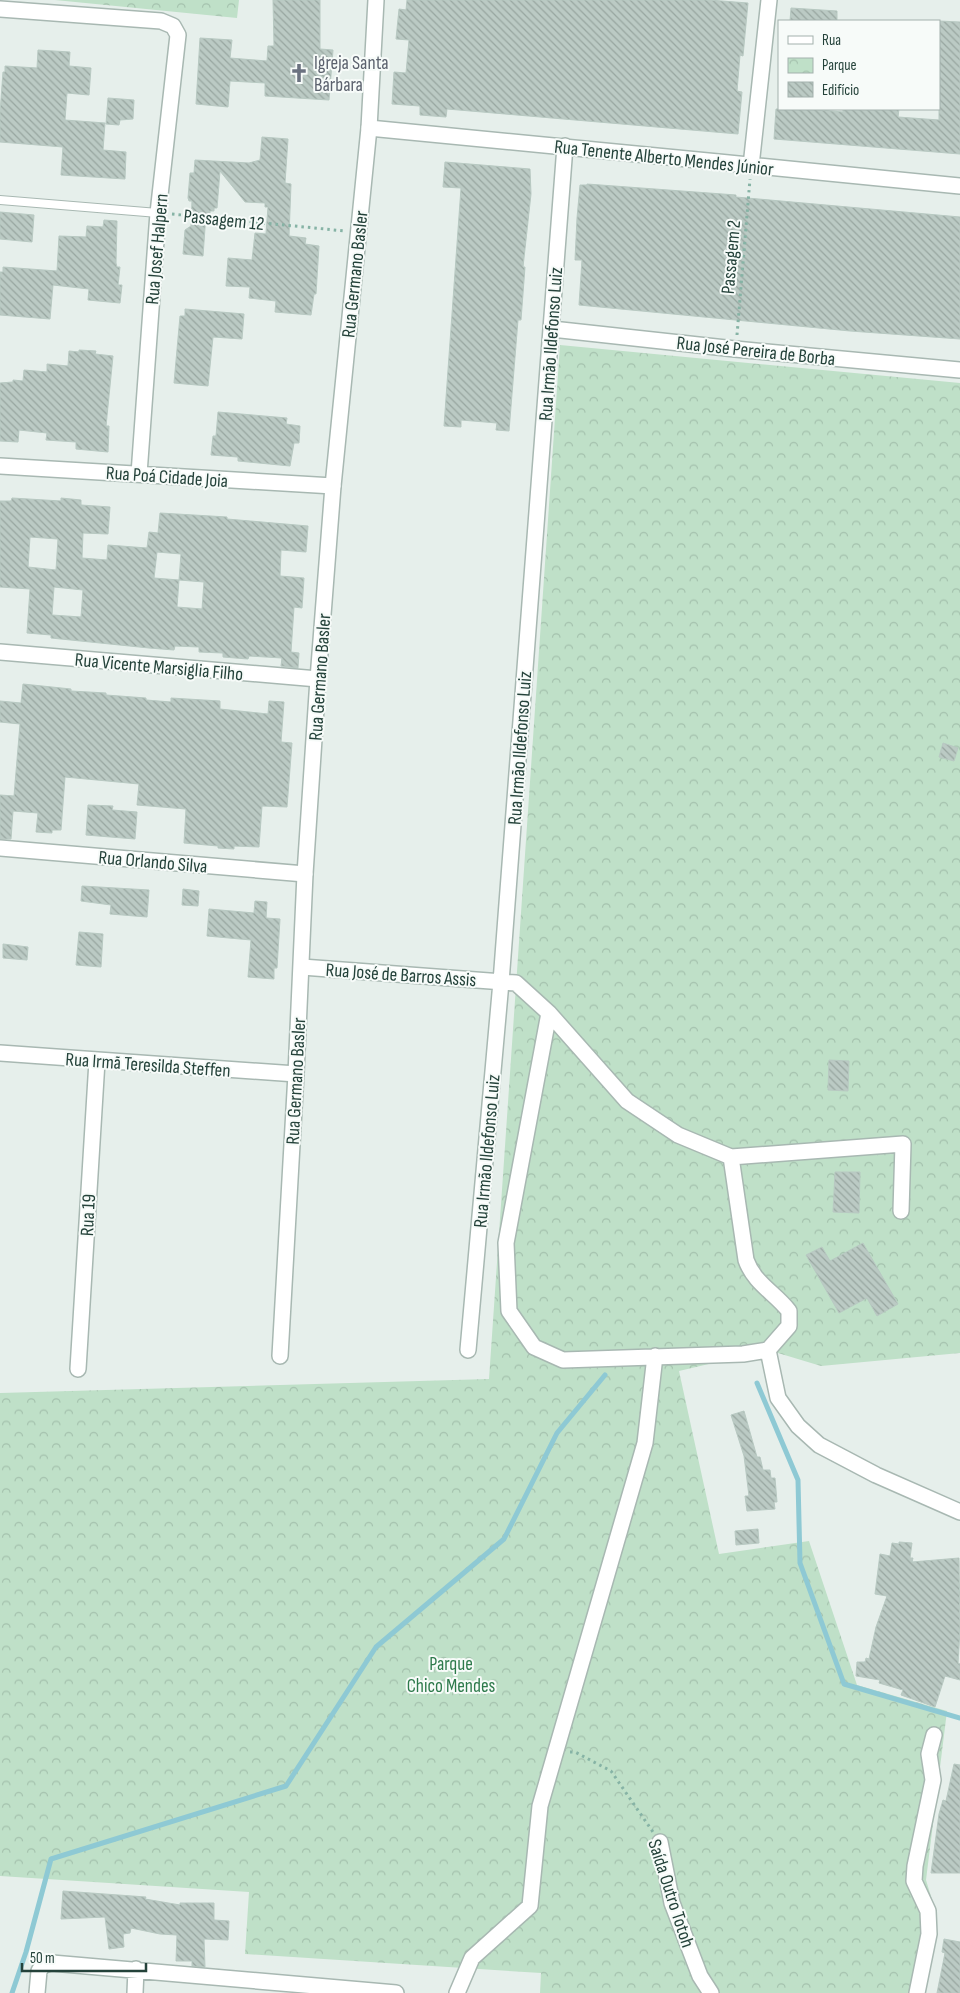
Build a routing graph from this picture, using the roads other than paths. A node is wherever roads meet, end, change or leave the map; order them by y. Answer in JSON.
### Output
{"nodes":[{"id":1,"x":376,"y":0,"type":"edge"},
{"id":2,"x":769,"y":0,"type":"edge"},
{"id":3,"x":0,"y":9,"type":"edge"},
{"id":4,"x":369,"y":128,"type":"junction"},
{"id":5,"x":566,"y":146,"type":"junction"},
{"id":6,"x":752,"y":166,"type":"junction"},
{"id":7,"x":960,"y":186,"type":"edge"},
{"id":8,"x":0,"y":200,"type":"edge"},
{"id":9,"x":158,"y":213,"type":"junction"},
{"id":10,"x":552,"y":329,"type":"junction"},
{"id":11,"x":960,"y":370,"type":"edge"},
{"id":12,"x":0,"y":466,"type":"edge"},
{"id":13,"x":139,"y":474,"type":"junction"},
{"id":14,"x":333,"y":486,"type":"junction"},
{"id":15,"x":0,"y":652,"type":"edge"},
{"id":16,"x":318,"y":679,"type":"junction"},
{"id":17,"x":0,"y":848,"type":"edge"},
{"id":18,"x":306,"y":874,"type":"junction"},
{"id":19,"x":302,"y":967,"type":"junction"},
{"id":20,"x":501,"y":982,"type":"junction"},
{"id":21,"x":549,"y":1013,"type":"junction"},
{"id":22,"x":0,"y":1052,"type":"edge"},
{"id":23,"x":97,"y":1061,"type":"junction"},
{"id":24,"x":296,"y":1074,"type":"junction"},
{"id":25,"x":731,"y":1157,"type":"junction"},
{"id":26,"x":901,"y":1211,"type":"dead end"},
{"id":27,"x":468,"y":1350,"type":"dead end"},
{"id":28,"x":768,"y":1350,"type":"junction"},
{"id":29,"x":280,"y":1356,"type":"dead end"},
{"id":30,"x":655,"y":1356,"type":"junction"},
{"id":31,"x":78,"y":1369,"type":"dead end"},
{"id":32,"x":960,"y":1512,"type":"edge"},
{"id":33,"x":934,"y":1734,"type":"dead end"},
{"id":34,"x":660,"y":1842,"type":"road end"},
{"id":35,"x":136,"y":1969,"type":"junction"},
{"id":36,"x":233,"y":1986,"type":"edge"},
{"id":37,"x":324,"y":1990,"type":"edge"},
{"id":38,"x":37,"y":1993,"type":"edge"},
{"id":39,"x":135,"y":1993,"type":"edge"},
{"id":40,"x":396,"y":1993,"type":"edge"},
{"id":41,"x":457,"y":1993,"type":"edge"},
{"id":42,"x":711,"y":1993,"type":"edge"},
{"id":43,"x":917,"y":1993,"type":"edge"}],
"edges":[{"from":1,"to":4,"type":"street","name":"Rua Germano Basler"},
{"from":2,"to":6,"type":"street"},
{"from":3,"to":9,"type":"street","name":"Rua Josef Halpern"},
{"from":4,"to":5,"type":"street","name":"Rua Tenente Alberto Mendes Júnior"},
{"from":4,"to":14,"type":"street","name":"Rua Germano Basler"},
{"from":5,"to":6,"type":"street","name":"Rua Tenente Alberto Mendes Júnior"},
{"from":5,"to":10,"type":"street","name":"Rua Irmão Ildefonso Luiz"},
{"from":6,"to":7,"type":"street","name":"Rua Tenente Alberto Mendes Júnior"},
{"from":8,"to":9,"type":"lane","name":"Passagem 12"},
{"from":9,"to":13,"type":"street","name":"Rua Josef Halpern"},
{"from":10,"to":11,"type":"street","name":"Rua José Pereira de Borba"},
{"from":10,"to":20,"type":"street","name":"Rua Irmão Ildefonso Luiz"},
{"from":12,"to":13,"type":"street","name":"Rua Poá Cidade Joia"},
{"from":13,"to":14,"type":"street","name":"Rua Poá Cidade Joia"},
{"from":14,"to":16,"type":"street","name":"Rua Germano Basler"},
{"from":15,"to":16,"type":"street","name":"Rua Vicente Marsiglia Filho"},
{"from":16,"to":18,"type":"street","name":"Rua Germano Basler"},
{"from":17,"to":18,"type":"street","name":"Rua Orlando Silva"},
{"from":18,"to":19,"type":"street","name":"Rua Germano Basler"},
{"from":19,"to":20,"type":"street","name":"Rua José de Barros Assis"},
{"from":19,"to":24,"type":"street","name":"Rua Germano Basler"},
{"from":20,"to":21,"type":"street","name":"Rua José de Barros Assis"},
{"from":20,"to":27,"type":"street","name":"Rua Irmão Ildefonso Luiz"},
{"from":21,"to":25,"type":"street","name":"Rua José de Barros Assis"},
{"from":21,"to":30,"type":"street"},
{"from":22,"to":23,"type":"street","name":"Rua Irmã Teresilda Steffen"},
{"from":23,"to":24,"type":"street","name":"Rua Irmã Teresilda Steffen"},
{"from":23,"to":31,"type":"street","name":"Rua 19"},
{"from":24,"to":29,"type":"street","name":"Rua Germano Basler"},
{"from":25,"to":26,"type":"street"},
{"from":25,"to":28,"type":"street"},
{"from":28,"to":30,"type":"street"},
{"from":28,"to":32,"type":"street"},
{"from":30,"to":41,"type":"street"},
{"from":33,"to":43,"type":"street"},
{"from":34,"to":42,"type":"street","name":"Saída Outro Totoh"},
{"from":35,"to":36,"type":"street"},
{"from":35,"to":38,"type":"street"},
{"from":35,"to":39,"type":"street"},
{"from":36,"to":37,"type":"street"},
{"from":37,"to":40,"type":"street"}]}
